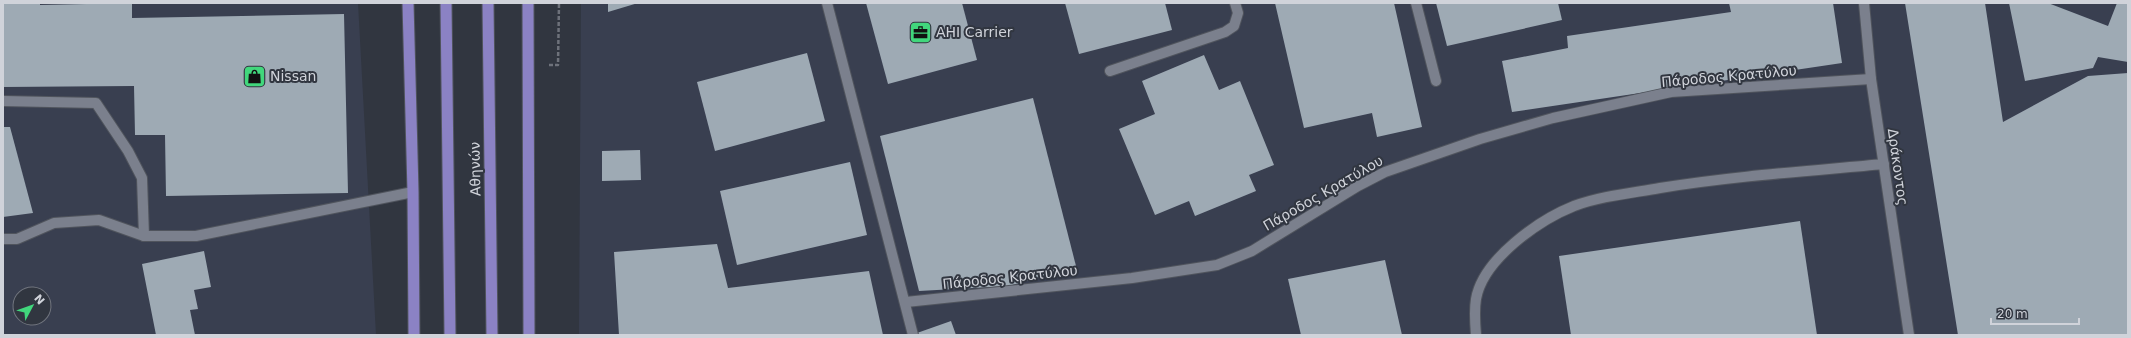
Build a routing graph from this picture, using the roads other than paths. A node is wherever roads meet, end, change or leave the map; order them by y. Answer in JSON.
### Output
{"nodes":[{"id":1,"x":408,"y":3,"type":"edge"},
{"id":2,"x":446,"y":3,"type":"edge"},
{"id":3,"x":488,"y":3,"type":"edge"},
{"id":4,"x":528,"y":3,"type":"edge"},
{"id":5,"x":827,"y":3,"type":"edge"},
{"id":6,"x":1235,"y":3,"type":"edge"},
{"id":7,"x":1416,"y":3,"type":"edge"},
{"id":8,"x":1864,"y":3,"type":"edge"},
{"id":9,"x":1110,"y":71,"type":"dead end"},
{"id":10,"x":1871,"y":79,"type":"junction"},
{"id":11,"x":1436,"y":81,"type":"dead end"},
{"id":12,"x":3,"y":101,"type":"edge"},
{"id":13,"x":1884,"y":164,"type":"junction"},
{"id":14,"x":413,"y":192,"type":"junction"},
{"id":15,"x":144,"y":236,"type":"junction"},
{"id":16,"x":3,"y":239,"type":"edge"},
{"id":17,"x":906,"y":302,"type":"junction"},
{"id":18,"x":414,"y":335,"type":"edge"},
{"id":19,"x":450,"y":335,"type":"edge"},
{"id":20,"x":492,"y":335,"type":"edge"},
{"id":21,"x":529,"y":335,"type":"edge"},
{"id":22,"x":913,"y":335,"type":"edge"},
{"id":23,"x":1476,"y":335,"type":"edge"},
{"id":24,"x":1909,"y":335,"type":"edge"}],
"edges":[{"from":1,"to":14,"type":"highway"},
{"from":2,"to":19,"type":"highway","name":"Αθηνών"},
{"from":3,"to":20,"type":"highway","name":"Αθηνών"},
{"from":4,"to":21,"type":"highway"},
{"from":5,"to":17,"type":"street"},
{"from":6,"to":9,"type":"street"},
{"from":7,"to":11,"type":"street"},
{"from":8,"to":10,"type":"street","name":"Δράκοντος"},
{"from":10,"to":13,"type":"street","name":"Δράκοντος"},
{"from":10,"to":17,"type":"street","name":"Πάροδος Κρατύλου"},
{"from":12,"to":15,"type":"street"},
{"from":13,"to":23,"type":"street"},
{"from":13,"to":24,"type":"street","name":"Δράκοντος"},
{"from":14,"to":15,"type":"street"},
{"from":14,"to":18,"type":"highway"},
{"from":15,"to":16,"type":"street"},
{"from":17,"to":22,"type":"street"}]}
